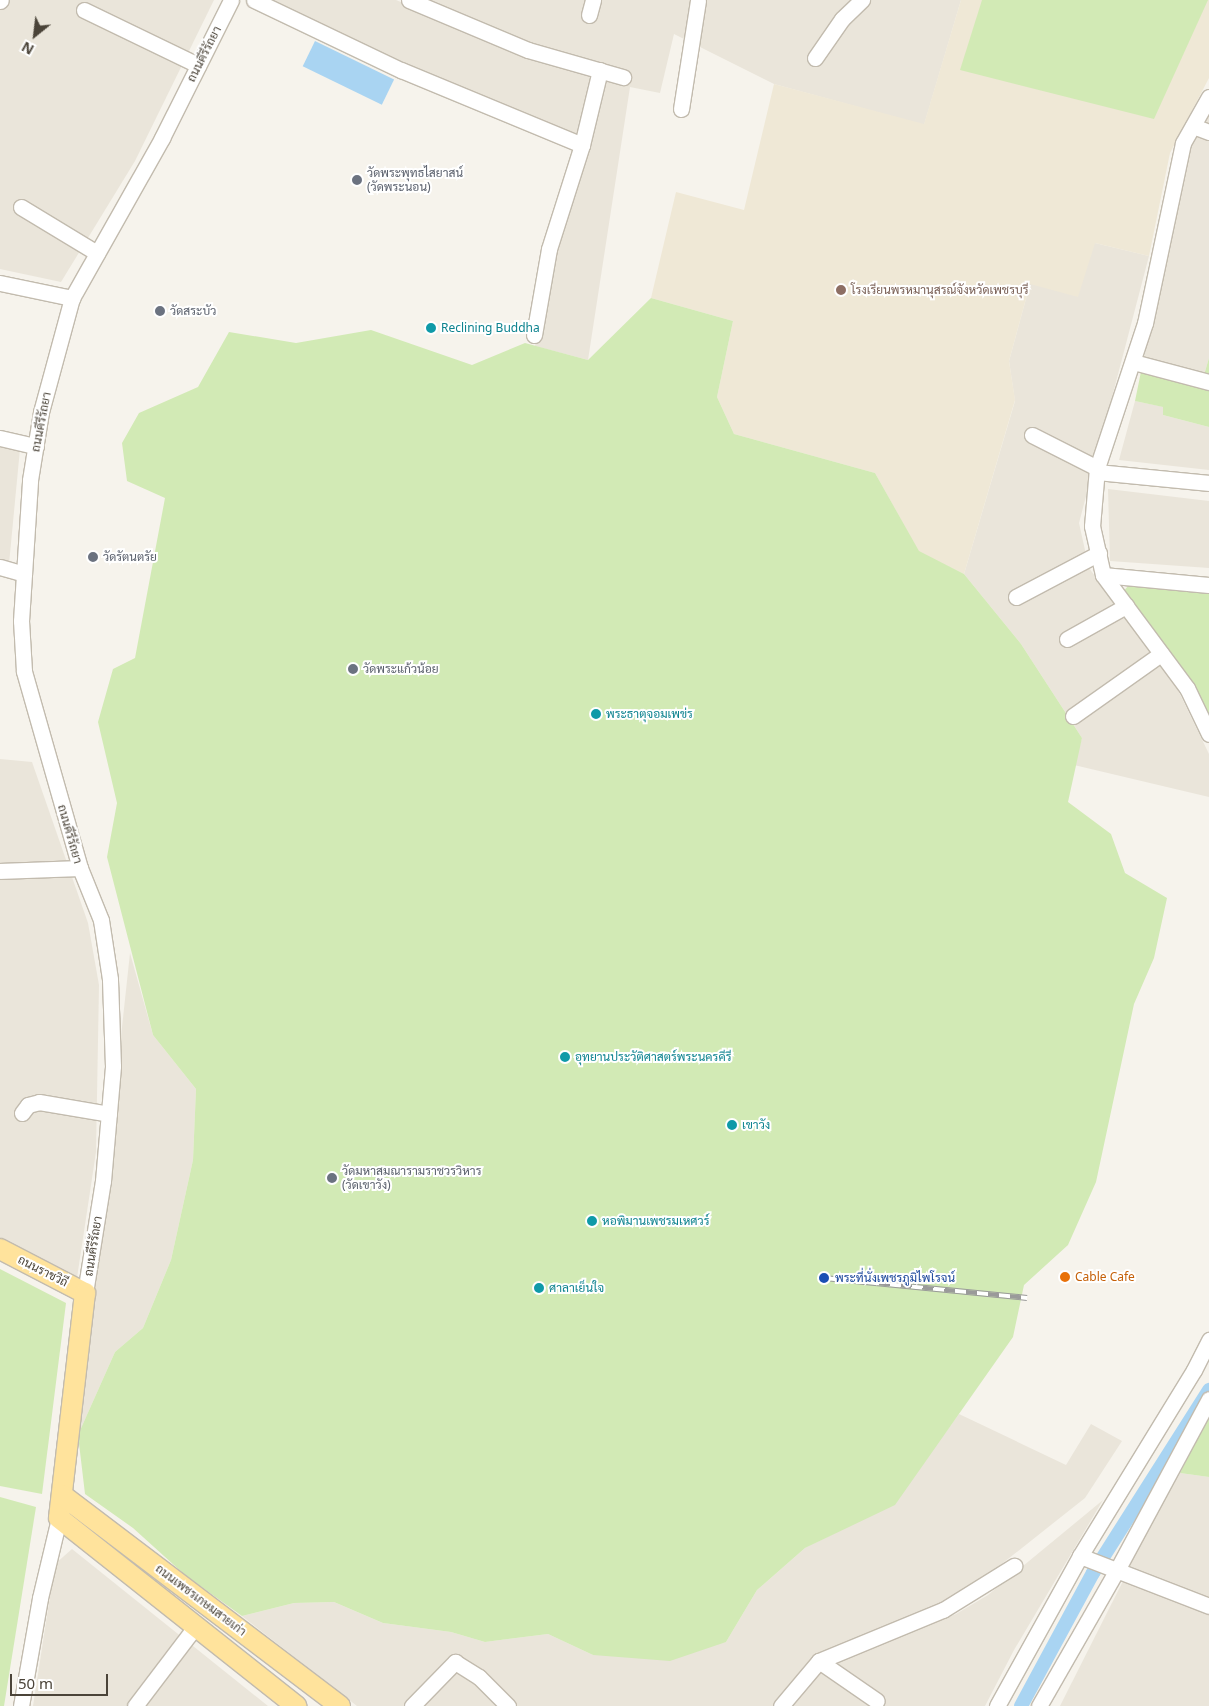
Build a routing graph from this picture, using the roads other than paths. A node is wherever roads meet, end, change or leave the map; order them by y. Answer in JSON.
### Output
{"nodes":[{"id":1,"x":231,"y":0,"type":"edge"},
{"id":2,"x":254,"y":0,"type":"edge"},
{"id":3,"x":409,"y":0,"type":"edge"},
{"id":4,"x":698,"y":0,"type":"edge"},
{"id":5,"x":862,"y":0,"type":"edge"},
{"id":6,"x":84,"y":10,"type":"dead end"},
{"id":7,"x":815,"y":58,"type":"dead end"},
{"id":8,"x":198,"y":65,"type":"junction"},
{"id":9,"x":600,"y":70,"type":"junction"},
{"id":10,"x":623,"y":77,"type":"dead end"},
{"id":11,"x":1209,"y":97,"type":"edge"},
{"id":12,"x":681,"y":109,"type":"dead end"},
{"id":13,"x":1193,"y":126,"type":"junction"},
{"id":14,"x":1209,"y":132,"type":"edge"},
{"id":15,"x":582,"y":146,"type":"junction"},
{"id":16,"x":20,"y":207,"type":"dead end"},
{"id":17,"x":97,"y":254,"type":"junction"},
{"id":18,"x":0,"y":283,"type":"edge"},
{"id":19,"x":72,"y":298,"type":"junction"},
{"id":20,"x":534,"y":335,"type":"dead end"},
{"id":21,"x":1133,"y":362,"type":"junction"},
{"id":22,"x":1208,"y":379,"type":"edge"},
{"id":23,"x":1032,"y":435,"type":"dead end"},
{"id":24,"x":0,"y":438,"type":"edge"},
{"id":25,"x":36,"y":446,"type":"junction"},
{"id":26,"x":1097,"y":470,"type":"junction"},
{"id":27,"x":1209,"y":483,"type":"edge"},
{"id":28,"x":1099,"y":552,"type":"junction"},
{"id":29,"x":0,"y":567,"type":"edge"},
{"id":30,"x":24,"y":574,"type":"junction"},
{"id":31,"x":1103,"y":575,"type":"junction"},
{"id":32,"x":1209,"y":585,"type":"edge"},
{"id":33,"x":1016,"y":597,"type":"dead end"},
{"id":34,"x":1126,"y":606,"type":"junction"},
{"id":35,"x":1067,"y":639,"type":"dead end"},
{"id":36,"x":1161,"y":654,"type":"junction"},
{"id":37,"x":1073,"y":716,"type":"dead end"},
{"id":38,"x":1209,"y":734,"type":"edge"},
{"id":39,"x":80,"y":868,"type":"junction"},
{"id":40,"x":0,"y":871,"type":"edge"},
{"id":41,"x":22,"y":1113,"type":"dead end"},
{"id":42,"x":109,"y":1114,"type":"junction"},
{"id":43,"x":0,"y":1249,"type":"edge"},
{"id":44,"x":86,"y":1293,"type":"junction"},
{"id":45,"x":1209,"y":1340,"type":"edge"},
{"id":46,"x":1209,"y":1399,"type":"edge"},
{"id":47,"x":62,"y":1495,"type":"junction"},
{"id":48,"x":59,"y":1518,"type":"junction"},
{"id":49,"x":1084,"y":1557,"type":"junction"},
{"id":50,"x":1014,"y":1566,"type":"dead end"},
{"id":51,"x":1113,"y":1569,"type":"junction"},
{"id":52,"x":1209,"y":1606,"type":"edge"},
{"id":53,"x":195,"y":1627,"type":"junction"},
{"id":54,"x":819,"y":1661,"type":"junction"},
{"id":55,"x":876,"y":1701,"type":"dead end"},
{"id":56,"x":21,"y":1706,"type":"edge"},
{"id":57,"x":135,"y":1706,"type":"edge"},
{"id":58,"x":296,"y":1706,"type":"edge"},
{"id":59,"x":340,"y":1706,"type":"edge"},
{"id":60,"x":412,"y":1706,"type":"edge"},
{"id":61,"x":508,"y":1706,"type":"edge"},
{"id":62,"x":781,"y":1706,"type":"edge"},
{"id":63,"x":997,"y":1706,"type":"edge"},
{"id":64,"x":1039,"y":1706,"type":"edge"}],
"edges":[{"from":1,"to":8,"type":"street","name":"ถนนคีรีรัถยา"},
{"from":2,"to":15,"type":"street"},
{"from":3,"to":9,"type":"street"},
{"from":4,"to":12,"type":"street"},
{"from":5,"to":7,"type":"street"},
{"from":6,"to":8,"type":"street"},
{"from":8,"to":17,"type":"street","name":"ถนนคีรีรัถยา"},
{"from":9,"to":10,"type":"street"},
{"from":9,"to":15,"type":"street"},
{"from":11,"to":13,"type":"street"},
{"from":13,"to":14,"type":"street"},
{"from":13,"to":21,"type":"street"},
{"from":15,"to":20,"type":"street"},
{"from":16,"to":17,"type":"street"},
{"from":17,"to":19,"type":"street","name":"ถนนคีรีรัถยา"},
{"from":18,"to":19,"type":"street"},
{"from":19,"to":25,"type":"street","name":"ถนนคีรีรัถยา"},
{"from":21,"to":22,"type":"street"},
{"from":21,"to":26,"type":"street"},
{"from":23,"to":26,"type":"street"},
{"from":24,"to":25,"type":"street"},
{"from":25,"to":30,"type":"street","name":"ถนนคีรีรัถยา"},
{"from":26,"to":27,"type":"street"},
{"from":26,"to":28,"type":"street"},
{"from":28,"to":31,"type":"street"},
{"from":28,"to":33,"type":"street"},
{"from":29,"to":30,"type":"street"},
{"from":30,"to":39,"type":"street","name":"ถนนคีรีรัถยา"},
{"from":31,"to":32,"type":"street"},
{"from":31,"to":34,"type":"street"},
{"from":34,"to":35,"type":"street"},
{"from":34,"to":36,"type":"street"},
{"from":36,"to":37,"type":"street"},
{"from":36,"to":38,"type":"street"},
{"from":39,"to":40,"type":"street"},
{"from":39,"to":42,"type":"street","name":"ถนนคีรีรัถยา"},
{"from":41,"to":42,"type":"street"},
{"from":42,"to":44,"type":"street","name":"ถนนคีรีรัถยา"},
{"from":43,"to":44,"type":"main road","name":"ถนนราชวิถี"},
{"from":44,"to":47,"type":"main road","name":"ถนนคีรีรัถยา"},
{"from":45,"to":49,"type":"street"},
{"from":46,"to":51,"type":"street"},
{"from":47,"to":48,"type":"main road","name":"ถนนคีรีรัถยา"},
{"from":47,"to":59,"type":"main road","name":"ถนนเพชรเกษมสายเก่า"},
{"from":48,"to":53,"type":"main road","name":"ถนนเพชรเกษมสายเก่า"},
{"from":48,"to":56,"type":"street","name":"ถนนคีรีรัถยา"},
{"from":49,"to":51,"type":"street"},
{"from":49,"to":63,"type":"street"},
{"from":50,"to":54,"type":"street"},
{"from":51,"to":52,"type":"street"},
{"from":51,"to":64,"type":"street"},
{"from":53,"to":57,"type":"street"},
{"from":53,"to":58,"type":"main road","name":"ถนนเพชรเกษมสายเก่า"},
{"from":54,"to":55,"type":"street"},
{"from":54,"to":62,"type":"street"},
{"from":60,"to":61,"type":"street"}]}
